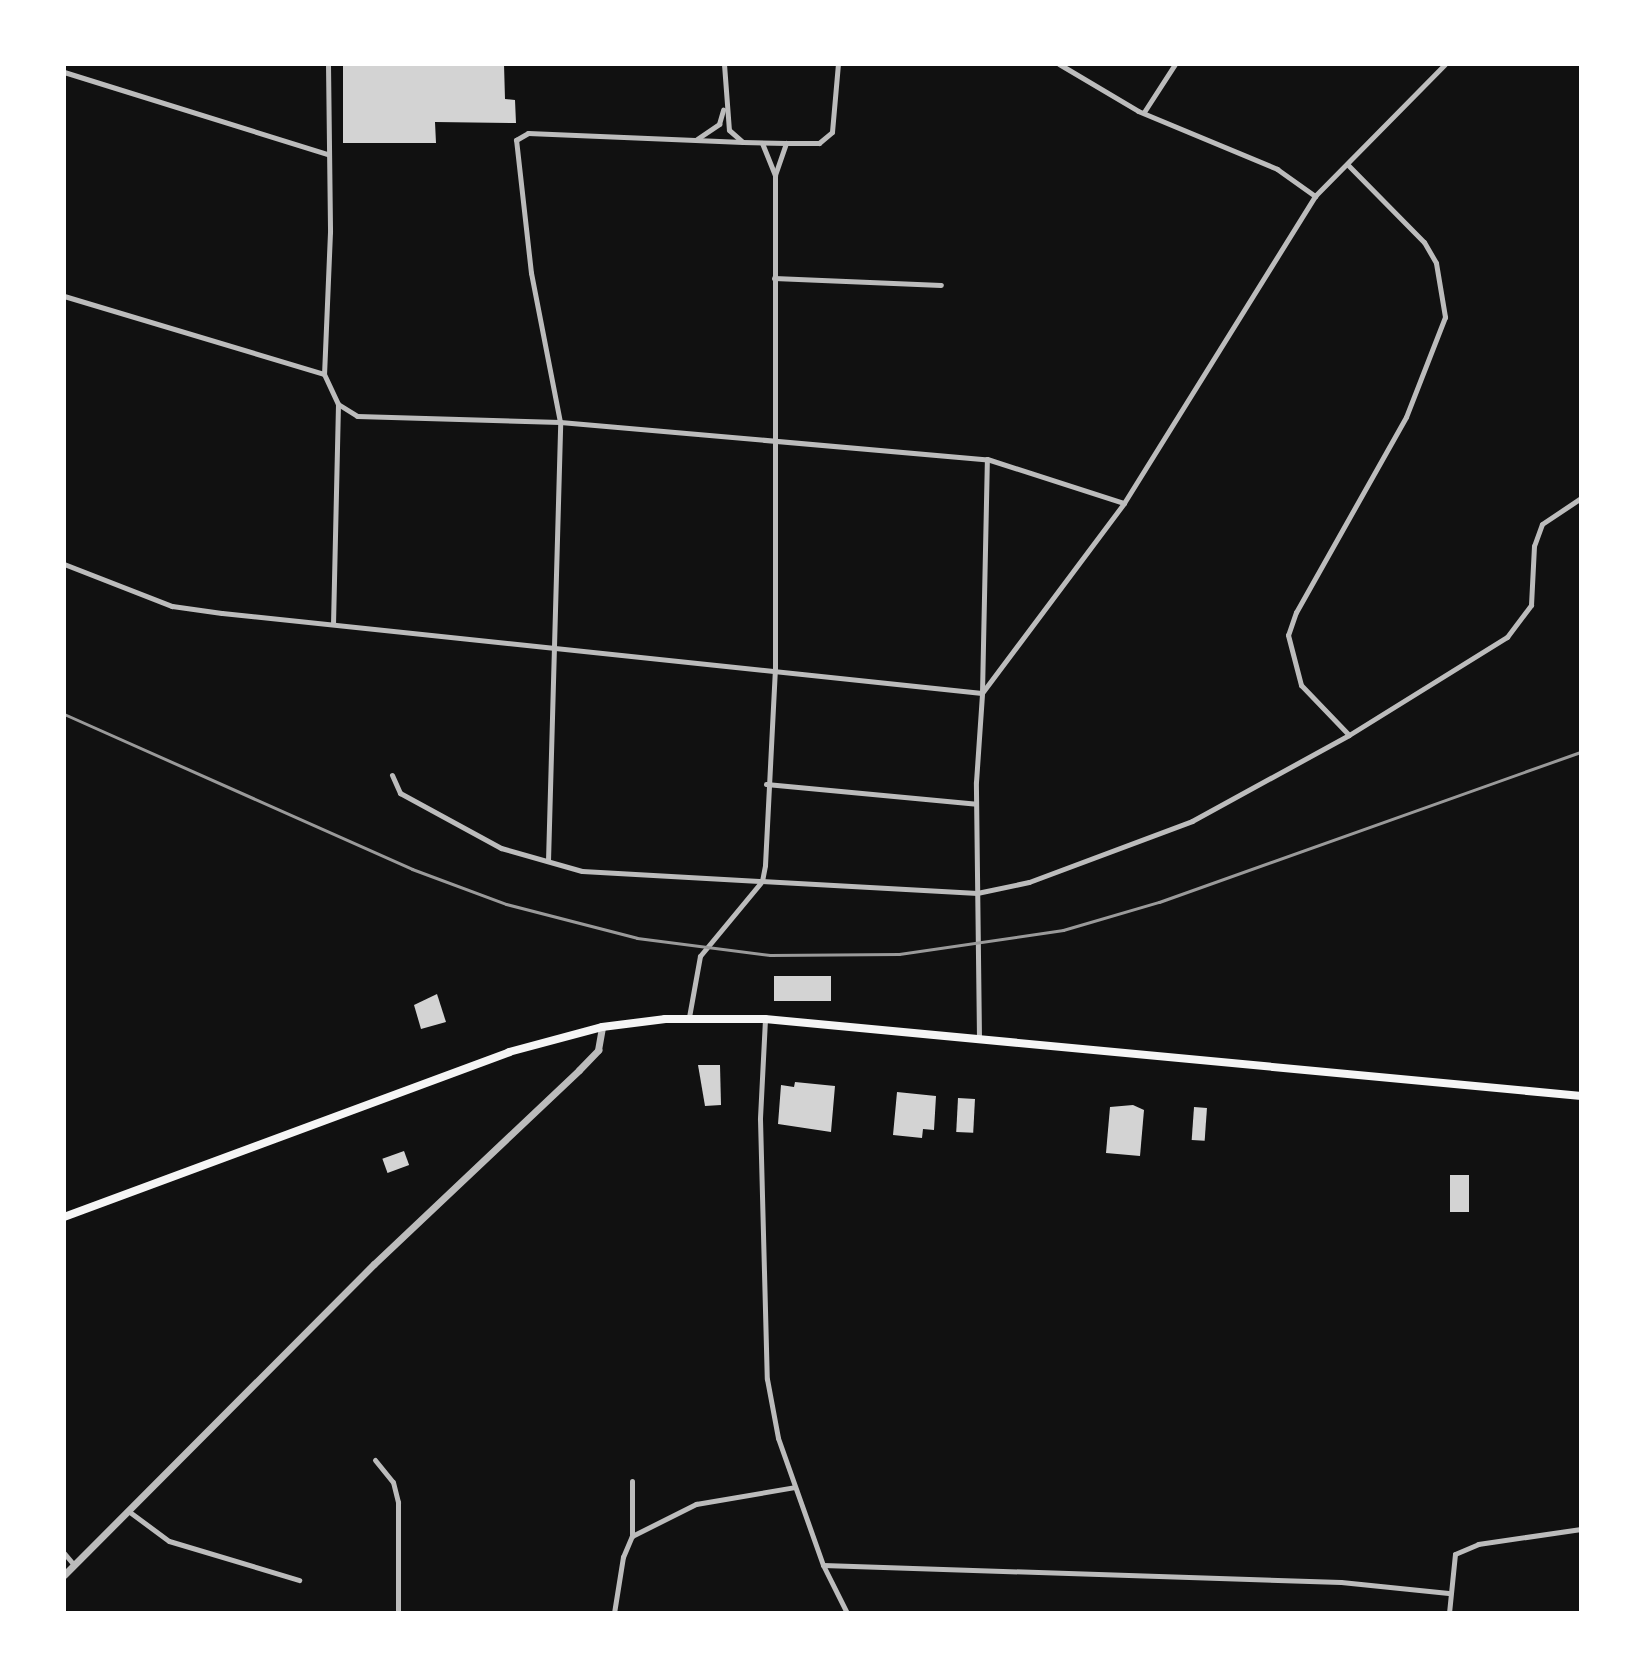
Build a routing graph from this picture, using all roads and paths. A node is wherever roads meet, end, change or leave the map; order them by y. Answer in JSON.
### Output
{"nodes":[{"id":1,"x":328,"y":64,"type":"edge"},
{"id":2,"x":724,"y":64,"type":"edge"},
{"id":3,"x":838,"y":64,"type":"edge"},
{"id":4,"x":1059,"y":64,"type":"edge"},
{"id":5,"x":1175,"y":64,"type":"edge"},
{"id":6,"x":1445,"y":64,"type":"edge"},
{"id":7,"x":64,"y":72,"type":"edge"},
{"id":8,"x":724,"y":109,"type":"junction"},
{"id":9,"x":1144,"y":112,"type":"junction"},
{"id":10,"x":692,"y":140,"type":"junction"},
{"id":11,"x":743,"y":142,"type":"junction"},
{"id":12,"x":762,"y":143,"type":"junction"},
{"id":13,"x":786,"y":143,"type":"junction"},
{"id":14,"x":328,"y":154,"type":"junction"},
{"id":15,"x":1348,"y":165,"type":"junction"},
{"id":16,"x":775,"y":175,"type":"junction"},
{"id":17,"x":1315,"y":196,"type":"junction"},
{"id":18,"x":774,"y":278,"type":"junction"},
{"id":19,"x":941,"y":285,"type":"dead end"},
{"id":20,"x":64,"y":296,"type":"edge"},
{"id":21,"x":324,"y":374,"type":"junction"},
{"id":22,"x":338,"y":404,"type":"junction"},
{"id":23,"x":560,"y":422,"type":"junction"},
{"id":24,"x":776,"y":440,"type":"junction"},
{"id":25,"x":987,"y":459,"type":"junction"},
{"id":26,"x":1581,"y":498,"type":"edge"},
{"id":27,"x":1124,"y":503,"type":"junction"},
{"id":28,"x":64,"y":564,"type":"edge"},
{"id":29,"x":333,"y":624,"type":"junction"},
{"id":30,"x":558,"y":646,"type":"junction"},
{"id":31,"x":775,"y":668,"type":"junction"},
{"id":32,"x":982,"y":693,"type":"junction"},
{"id":33,"x":1349,"y":735,"type":"junction"},
{"id":34,"x":392,"y":775,"type":"dead end"},
{"id":35,"x":766,"y":784,"type":"junction"},
{"id":36,"x":976,"y":804,"type":"junction"},
{"id":37,"x":548,"y":861,"type":"junction"},
{"id":38,"x":762,"y":881,"type":"junction"},
{"id":39,"x":977,"y":893,"type":"junction"},
{"id":40,"x":689,"y":1017,"type":"junction"},
{"id":41,"x":765,"y":1019,"type":"junction"},
{"id":42,"x":602,"y":1027,"type":"junction"},
{"id":43,"x":979,"y":1039,"type":"junction"},
{"id":44,"x":1581,"y":1096,"type":"edge"},
{"id":45,"x":64,"y":1217,"type":"edge"},
{"id":46,"x":375,"y":1460,"type":"dead end"},
{"id":47,"x":632,"y":1481,"type":"dead end"},
{"id":48,"x":795,"y":1487,"type":"junction"},
{"id":49,"x":131,"y":1513,"type":"junction"},
{"id":50,"x":1581,"y":1529,"type":"edge"},
{"id":51,"x":632,"y":1536,"type":"junction"},
{"id":52,"x":64,"y":1553,"type":"edge"},
{"id":53,"x":75,"y":1565,"type":"junction"},
{"id":54,"x":823,"y":1565,"type":"junction"},
{"id":55,"x":64,"y":1575,"type":"edge"},
{"id":56,"x":299,"y":1580,"type":"dead end"},
{"id":57,"x":1448,"y":1593,"type":"junction"},
{"id":58,"x":398,"y":1613,"type":"edge"},
{"id":59,"x":614,"y":1613,"type":"edge"},
{"id":60,"x":847,"y":1613,"type":"edge"},
{"id":61,"x":1449,"y":1613,"type":"edge"}],
"edges":[{"from":1,"to":14,"type":"street"},
{"from":2,"to":8,"type":"street"},
{"from":3,"to":13,"type":"street"},
{"from":4,"to":9,"type":"street"},
{"from":5,"to":9,"type":"street"},
{"from":6,"to":15,"type":"street"},
{"from":7,"to":14,"type":"street"},
{"from":8,"to":10,"type":"street"},
{"from":8,"to":11,"type":"street"},
{"from":9,"to":17,"type":"street"},
{"from":10,"to":11,"type":"street"},
{"from":10,"to":23,"type":"street"},
{"from":11,"to":12,"type":"street"},
{"from":12,"to":13,"type":"street"},
{"from":12,"to":16,"type":"street"},
{"from":13,"to":16,"type":"street"},
{"from":14,"to":21,"type":"street"},
{"from":15,"to":17,"type":"street"},
{"from":15,"to":33,"type":"street"},
{"from":16,"to":18,"type":"street"},
{"from":17,"to":27,"type":"street"},
{"from":18,"to":19,"type":"street"},
{"from":18,"to":24,"type":"street"},
{"from":20,"to":21,"type":"street"},
{"from":21,"to":22,"type":"street"},
{"from":22,"to":23,"type":"street"},
{"from":22,"to":29,"type":"street"},
{"from":23,"to":24,"type":"street"},
{"from":23,"to":30,"type":"street"},
{"from":24,"to":25,"type":"street"},
{"from":24,"to":31,"type":"street"},
{"from":25,"to":27,"type":"street"},
{"from":25,"to":32,"type":"street"},
{"from":26,"to":33,"type":"street"},
{"from":27,"to":32,"type":"street"},
{"from":28,"to":29,"type":"street"},
{"from":29,"to":30,"type":"street"},
{"from":30,"to":31,"type":"street"},
{"from":30,"to":37,"type":"street"},
{"from":31,"to":32,"type":"street"},
{"from":31,"to":35,"type":"street"},
{"from":32,"to":36,"type":"street"},
{"from":33,"to":39,"type":"street"},
{"from":34,"to":37,"type":"street"},
{"from":35,"to":36,"type":"street"},
{"from":35,"to":38,"type":"street"},
{"from":36,"to":39,"type":"street"},
{"from":37,"to":38,"type":"street"},
{"from":38,"to":39,"type":"street"},
{"from":38,"to":40,"type":"street"},
{"from":39,"to":43,"type":"street"},
{"from":40,"to":41,"type":"main road"},
{"from":40,"to":42,"type":"main road"},
{"from":41,"to":43,"type":"main road"},
{"from":41,"to":48,"type":"street"},
{"from":42,"to":45,"type":"main road"},
{"from":42,"to":49,"type":"street"},
{"from":43,"to":44,"type":"main road"},
{"from":46,"to":58,"type":"street"},
{"from":47,"to":51,"type":"street"},
{"from":48,"to":51,"type":"street"},
{"from":48,"to":54,"type":"street"},
{"from":49,"to":53,"type":"street"},
{"from":49,"to":56,"type":"street"},
{"from":50,"to":57,"type":"street"},
{"from":51,"to":59,"type":"street"},
{"from":52,"to":53,"type":"street"},
{"from":53,"to":55,"type":"street"},
{"from":54,"to":57,"type":"street"},
{"from":54,"to":60,"type":"street"},
{"from":57,"to":61,"type":"street"}]}
